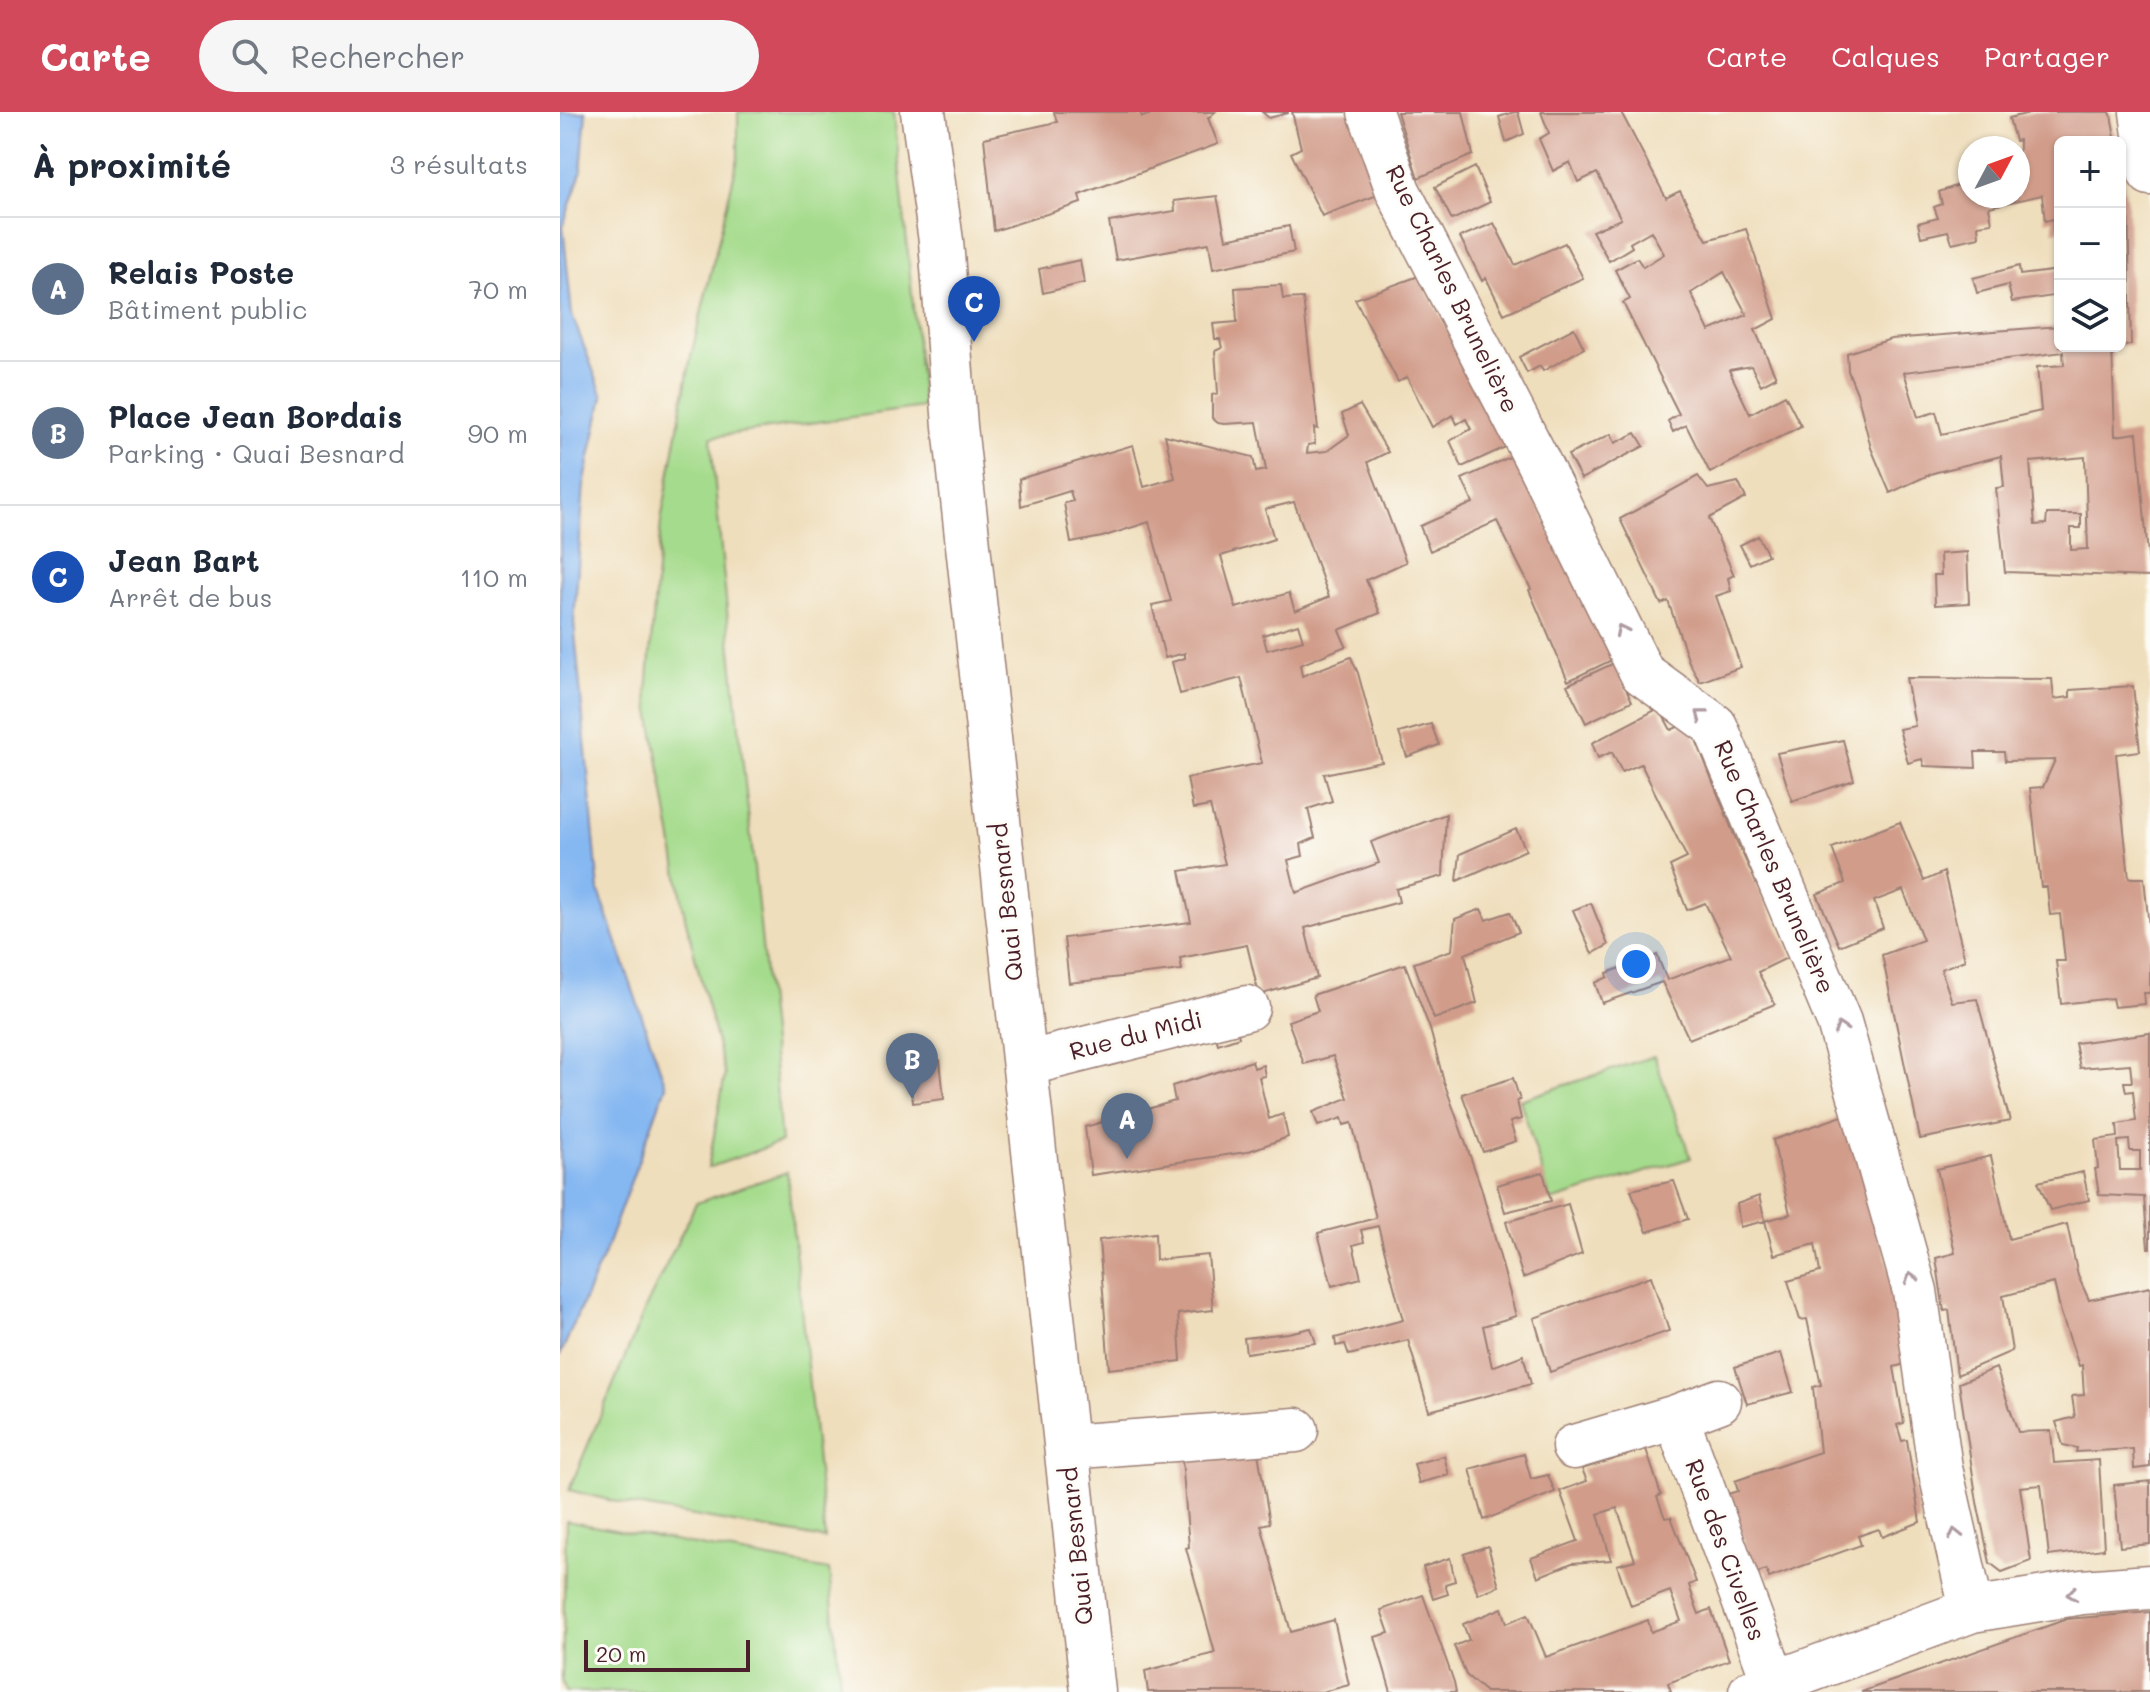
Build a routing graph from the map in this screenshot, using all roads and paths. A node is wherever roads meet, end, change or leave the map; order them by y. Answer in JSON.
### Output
{"nodes":[{"id":1,"x":923,"y":112,"type":"edge"},
{"id":2,"x":1370,"y":112,"type":"edge"},
{"id":3,"x":2142,"y":112,"type":"edge"},
{"id":4,"x":2150,"y":173,"type":"edge"},
{"id":5,"x":1247,"y":1008,"type":"dead end"},
{"id":6,"x":1025,"y":1064,"type":"junction"},
{"id":7,"x":1719,"y":1401,"type":"dead end"},
{"id":8,"x":1676,"y":1417,"type":"junction"},
{"id":9,"x":1296,"y":1430,"type":"dead end"},
{"id":10,"x":1067,"y":1447,"type":"junction"},
{"id":11,"x":1574,"y":1447,"type":"dead end"},
{"id":12,"x":2150,"y":1587,"type":"edge"},
{"id":13,"x":1972,"y":1610,"type":"junction"},
{"id":14,"x":1763,"y":1688,"type":"edge"},
{"id":15,"x":1093,"y":1692,"type":"edge"}],
"edges":[{"from":1,"to":6,"type":"street","name":"Quai Besnard"},
{"from":13,"to":2,"type":"street","name":"Rue Charles Brunelière","one_way":true},
{"from":3,"to":4,"type":"street"},
{"from":5,"to":6,"type":"street","name":"Rue du Midi"},
{"from":6,"to":10,"type":"street","name":"Quai Besnard"},
{"from":7,"to":8,"type":"street"},
{"from":8,"to":11,"type":"street"},
{"from":8,"to":14,"type":"street","name":"Rue des Civelles"},
{"from":9,"to":10,"type":"street"},
{"from":10,"to":15,"type":"street","name":"Quai Besnard"},
{"from":12,"to":13,"type":"street","one_way":true},
{"from":13,"to":14,"type":"street"}]}
